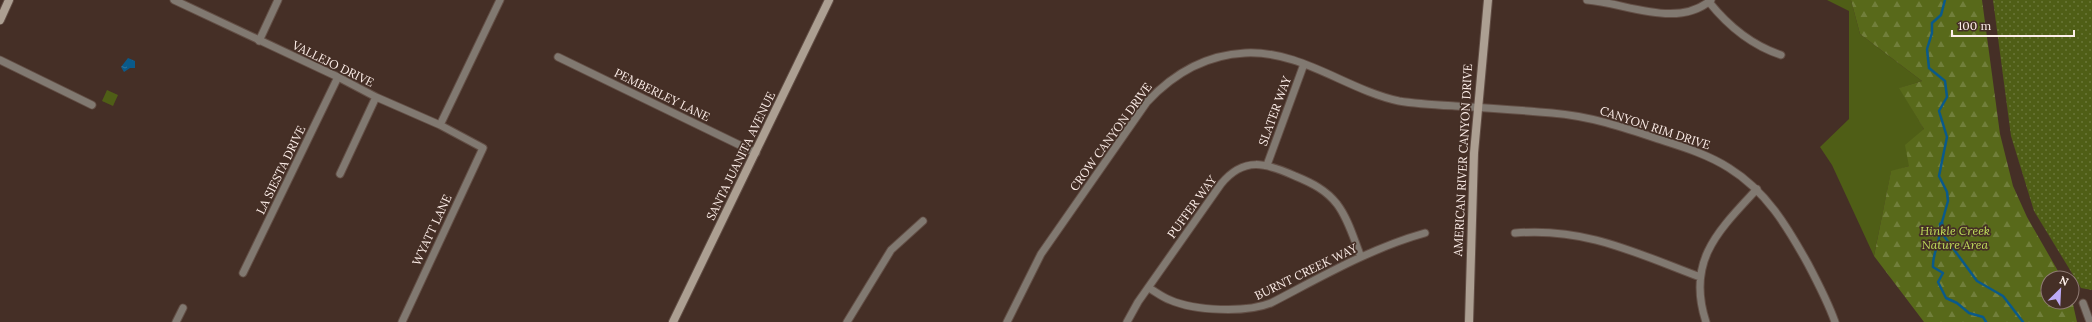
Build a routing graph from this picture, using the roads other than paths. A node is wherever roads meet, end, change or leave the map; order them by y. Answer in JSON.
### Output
{"nodes":[{"id":1,"x":9,"y":0,"type":"edge"},
{"id":2,"x":174,"y":0,"type":"edge"},
{"id":3,"x":278,"y":0,"type":"edge"},
{"id":4,"x":500,"y":0,"type":"edge"},
{"id":5,"x":828,"y":0,"type":"edge"},
{"id":6,"x":1488,"y":0,"type":"edge"},
{"id":7,"x":1587,"y":0,"type":"edge"},
{"id":8,"x":1710,"y":1,"type":"edge"},
{"id":9,"x":0,"y":20,"type":"edge"},
{"id":10,"x":259,"y":41,"type":"junction"},
{"id":11,"x":1781,"y":55,"type":"dead end"},
{"id":12,"x":558,"y":57,"type":"dead end"},
{"id":13,"x":0,"y":60,"type":"edge"},
{"id":14,"x":1304,"y":64,"type":"junction"},
{"id":15,"x":338,"y":77,"type":"junction"},
{"id":16,"x":376,"y":97,"type":"junction"},
{"id":17,"x":92,"y":105,"type":"dead end"},
{"id":18,"x":1477,"y":108,"type":"junction"},
{"id":19,"x":440,"y":125,"type":"junction"},
{"id":20,"x":483,"y":148,"type":"joint"},
{"id":21,"x":756,"y":152,"type":"junction"},
{"id":22,"x":1267,"y":165,"type":"junction"},
{"id":23,"x":340,"y":174,"type":"dead end"},
{"id":24,"x":1757,"y":189,"type":"junction"},
{"id":25,"x":923,"y":221,"type":"dead end"},
{"id":26,"x":1425,"y":233,"type":"dead end"},
{"id":27,"x":1515,"y":233,"type":"dead end"},
{"id":28,"x":1361,"y":257,"type":"junction"},
{"id":29,"x":243,"y":273,"type":"dead end"},
{"id":30,"x":1700,"y":277,"type":"junction"},
{"id":31,"x":1149,"y":288,"type":"junction"},
{"id":32,"x":2083,"y":303,"type":"dead end"},
{"id":33,"x":183,"y":308,"type":"dead end"},
{"id":34,"x":176,"y":322,"type":"edge"},
{"id":35,"x":402,"y":322,"type":"edge"},
{"id":36,"x":673,"y":322,"type":"edge"},
{"id":37,"x":847,"y":322,"type":"edge"},
{"id":38,"x":1007,"y":322,"type":"edge"},
{"id":39,"x":1128,"y":322,"type":"edge"},
{"id":40,"x":1469,"y":322,"type":"edge"},
{"id":41,"x":1706,"y":322,"type":"edge"},
{"id":42,"x":1835,"y":322,"type":"edge"},
{"id":43,"x":2090,"y":322,"type":"edge"}],
"edges":[{"from":1,"to":9,"type":"street"},
{"from":2,"to":10,"type":"street","name":"VALLEJO DRIVE"},
{"from":3,"to":10,"type":"street"},
{"from":4,"to":19,"type":"street"},
{"from":5,"to":21,"type":"street","name":"SANTA JUANITA AVENUE"},
{"from":6,"to":18,"type":"street","name":"AMERICAN RIVER CANYON DRIVE"},
{"from":7,"to":8,"type":"street"},
{"from":8,"to":11,"type":"street"},
{"from":10,"to":15,"type":"street","name":"VALLEJO DRIVE"},
{"from":12,"to":21,"type":"street","name":"PEMBERLEY LANE"},
{"from":13,"to":17,"type":"street"},
{"from":14,"to":18,"type":"street","name":"CROW CANYON DRIVE"},
{"from":14,"to":22,"type":"street","name":"SLATER WAY"},
{"from":14,"to":38,"type":"street","name":"CROW CANYON DRIVE"},
{"from":15,"to":16,"type":"street","name":"VALLEJO DRIVE"},
{"from":15,"to":29,"type":"street","name":"LA SIESTA DRIVE"},
{"from":16,"to":19,"type":"street","name":"VALLEJO DRIVE"},
{"from":16,"to":23,"type":"street"},
{"from":18,"to":24,"type":"street","name":"CANYON RIM DRIVE"},
{"from":18,"to":40,"type":"street","name":"AMERICAN RIVER CANYON DRIVE"},
{"from":19,"to":20,"type":"street","name":"VALLEJO DRIVE"},
{"from":20,"to":35,"type":"street","name":"WYATT LANE"},
{"from":21,"to":36,"type":"street","name":"SANTA JUANITA AVENUE"},
{"from":22,"to":28,"type":"street","name":"PUFFER WAY"},
{"from":22,"to":31,"type":"street","name":"PUFFER WAY"},
{"from":24,"to":30,"type":"street"},
{"from":24,"to":42,"type":"street","name":"CANYON RIM DRIVE"},
{"from":25,"to":37,"type":"street"},
{"from":26,"to":28,"type":"street","name":"BURNT CREEK WAY"},
{"from":27,"to":30,"type":"street"},
{"from":28,"to":31,"type":"street","name":"BURNT CREEK WAY"},
{"from":30,"to":41,"type":"street"},
{"from":31,"to":39,"type":"street","name":"PUFFER WAY"},
{"from":32,"to":43,"type":"street"},
{"from":33,"to":34,"type":"street"}]}
